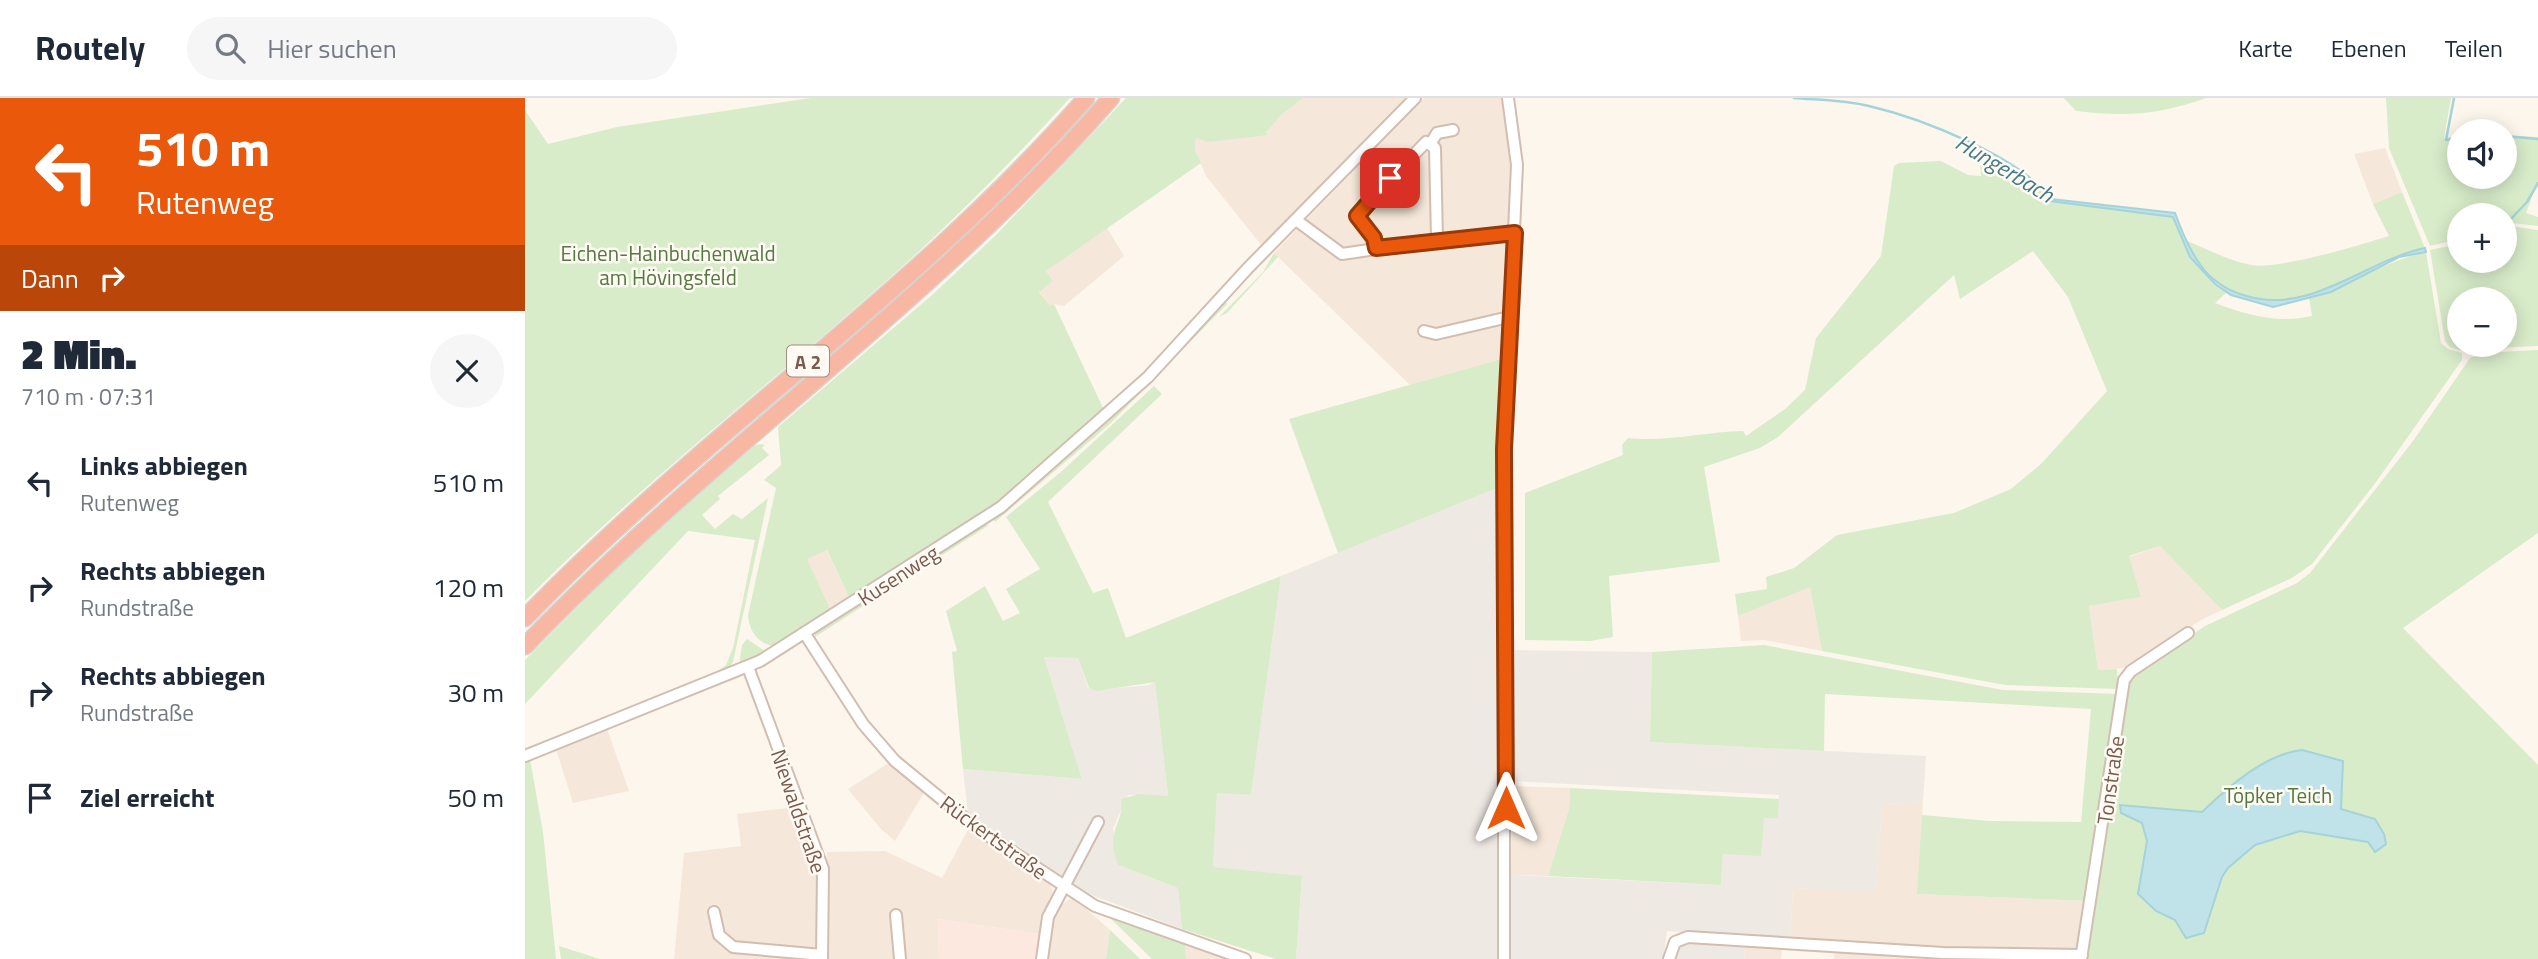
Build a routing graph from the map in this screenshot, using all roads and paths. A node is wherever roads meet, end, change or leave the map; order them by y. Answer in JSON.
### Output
{"nodes":[{"id":1,"x":1086,"y":98,"type":"edge"},
{"id":2,"x":1111,"y":98,"type":"edge"},
{"id":3,"x":1415,"y":98,"type":"edge"},
{"id":4,"x":1508,"y":98,"type":"edge"},
{"id":5,"x":1453,"y":130,"type":"dead end"},
{"id":6,"x":1431,"y":143,"type":"junction"},
{"id":7,"x":1296,"y":220,"type":"junction"},
{"id":8,"x":1515,"y":233,"type":"junction"},
{"id":9,"x":1437,"y":240,"type":"junction"},
{"id":10,"x":1376,"y":248,"type":"junction"},
{"id":11,"x":1509,"y":317,"type":"junction"},
{"id":12,"x":1424,"y":331,"type":"dead end"},
{"id":13,"x":525,"y":618,"type":"edge"},
{"id":14,"x":805,"y":634,"type":"junction"},
{"id":15,"x":2188,"y":634,"type":"dead end"},
{"id":16,"x":525,"y":646,"type":"edge"},
{"id":17,"x":748,"y":667,"type":"junction"},
{"id":18,"x":525,"y":755,"type":"edge"},
{"id":19,"x":1098,"y":822,"type":"dead end"},
{"id":20,"x":1065,"y":887,"type":"junction"},
{"id":21,"x":714,"y":912,"type":"dead end"},
{"id":22,"x":896,"y":915,"type":"dead end"},
{"id":23,"x":822,"y":957,"type":"edge"},
{"id":24,"x":2082,"y":957,"type":"edge"},
{"id":25,"x":900,"y":959,"type":"edge"},
{"id":26,"x":1042,"y":959,"type":"edge"},
{"id":27,"x":1245,"y":959,"type":"edge"},
{"id":28,"x":1504,"y":959,"type":"edge"},
{"id":29,"x":1669,"y":959,"type":"edge"}],
"edges":[{"from":1,"to":13,"type":"highway","number":"A 2"},
{"from":2,"to":16,"type":"highway","number":"A 2"},
{"from":3,"to":7,"type":"street","name":"Kusenweg"},
{"from":4,"to":8,"type":"street"},
{"from":5,"to":6,"type":"street"},
{"from":6,"to":9,"type":"street"},
{"from":6,"to":10,"type":"street"},
{"from":7,"to":10,"type":"street"},
{"from":7,"to":14,"type":"street","name":"Kusenweg"},
{"from":8,"to":9,"type":"street"},
{"from":8,"to":11,"type":"street"},
{"from":9,"to":10,"type":"street"},
{"from":11,"to":12,"type":"street"},
{"from":11,"to":28,"type":"street"},
{"from":14,"to":17,"type":"street","name":"Kusenweg"},
{"from":14,"to":20,"type":"street","name":"Rückertstraße"},
{"from":15,"to":24,"type":"street","name":"Tonstraße"},
{"from":17,"to":18,"type":"street","name":"Kusenweg"},
{"from":17,"to":23,"type":"street","name":"Niewaldstraße"},
{"from":19,"to":20,"type":"street"},
{"from":20,"to":26,"type":"street"},
{"from":20,"to":27,"type":"street","name":"Rückertstraße"},
{"from":21,"to":23,"type":"street"},
{"from":22,"to":25,"type":"street"},
{"from":24,"to":29,"type":"street"}]}
